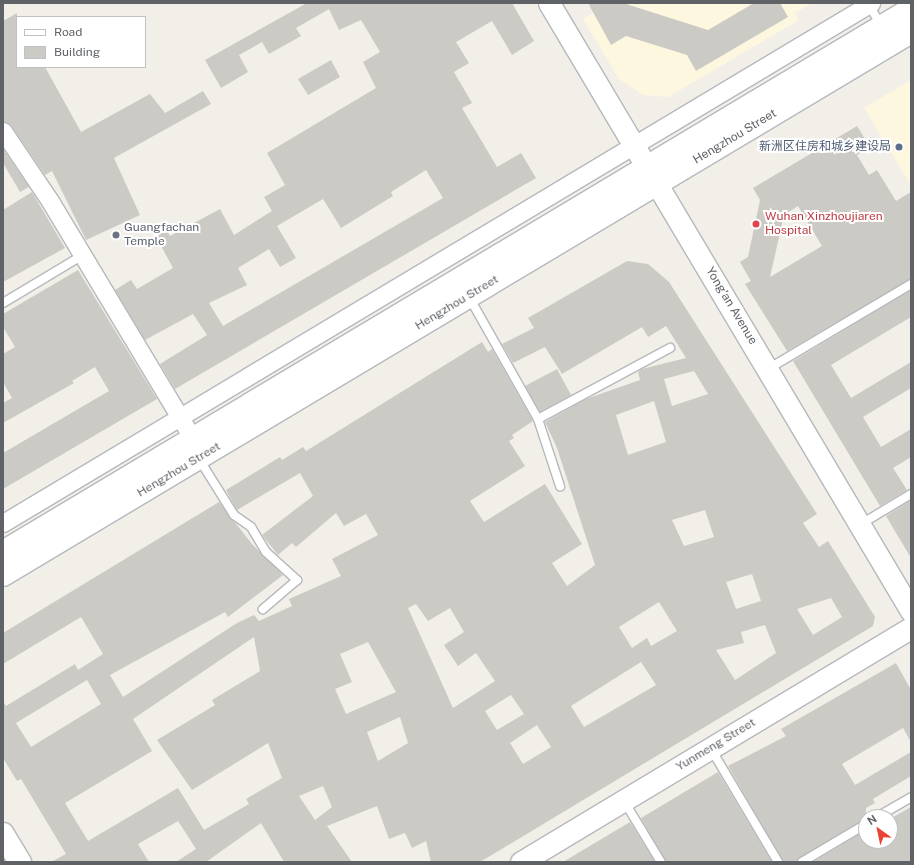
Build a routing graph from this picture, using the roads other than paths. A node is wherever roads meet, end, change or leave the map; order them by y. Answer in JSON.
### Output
{"nodes":[{"id":1,"x":549,"y":3,"type":"edge"},
{"id":2,"x":869,"y":3,"type":"edge"},
{"id":3,"x":911,"y":9,"type":"edge"},
{"id":4,"x":882,"y":26,"type":"junction"},
{"id":5,"x":911,"y":32,"type":"edge"},
{"id":6,"x":3,"y":131,"type":"edge"},
{"id":7,"x":634,"y":144,"type":"junction"},
{"id":8,"x":652,"y":175,"type":"junction"},
{"id":9,"x":83,"y":255,"type":"junction"},
{"id":10,"x":911,"y":284,"type":"edge"},
{"id":11,"x":469,"y":296,"type":"junction"},
{"id":12,"x":3,"y":303,"type":"edge"},
{"id":13,"x":670,"y":348,"type":"dead end"},
{"id":14,"x":768,"y":369,"type":"junction"},
{"id":15,"x":180,"y":416,"type":"junction"},
{"id":16,"x":538,"y":419,"type":"junction"},
{"id":17,"x":195,"y":449,"type":"junction"},
{"id":18,"x":560,"y":486,"type":"dead end"},
{"id":19,"x":911,"y":494,"type":"edge"},
{"id":20,"x":3,"y":522,"type":"edge"},
{"id":21,"x":861,"y":524,"type":"junction"},
{"id":22,"x":3,"y":552,"type":"edge"},
{"id":23,"x":3,"y":575,"type":"edge"},
{"id":24,"x":263,"y":609,"type":"dead end"},
{"id":25,"x":911,"y":611,"type":"edge"},
{"id":26,"x":911,"y":628,"type":"edge"},
{"id":27,"x":710,"y":748,"type":"junction"},
{"id":28,"x":911,"y":797,"type":"edge"},
{"id":29,"x":623,"y":800,"type":"junction"},
{"id":30,"x":891,"y":809,"type":"edge"},
{"id":31,"x":858,"y":829,"type":"edge"},
{"id":32,"x":3,"y":834,"type":"edge"},
{"id":33,"x":524,"y":861,"type":"edge"},
{"id":34,"x":20,"y":862,"type":"edge"},
{"id":35,"x":662,"y":862,"type":"edge"},
{"id":36,"x":778,"y":862,"type":"edge"},
{"id":37,"x":802,"y":862,"type":"edge"}],
"edges":[{"from":1,"to":7,"type":"street","name":"Yong'an Avenue"},
{"from":2,"to":4,"type":"lane"},
{"from":2,"to":7,"type":"street"},
{"from":3,"to":4,"type":"main road","name":"Hengzhou Street"},
{"from":4,"to":8,"type":"main road","name":"Hengzhou Street"},
{"from":5,"to":8,"type":"main road","name":"Hengzhou Street"},
{"from":6,"to":9,"type":"street"},
{"from":7,"to":8,"type":"street","name":"Yong'an Avenue"},
{"from":7,"to":15,"type":"street"},
{"from":8,"to":11,"type":"main road","name":"Hengzhou Street"},
{"from":8,"to":14,"type":"street","name":"Yong'an Avenue"},
{"from":8,"to":17,"type":"main road","name":"Hengzhou Street"},
{"from":9,"to":12,"type":"lane"},
{"from":9,"to":15,"type":"street"},
{"from":10,"to":14,"type":"lane"},
{"from":11,"to":16,"type":"lane"},
{"from":11,"to":17,"type":"main road","name":"Hengzhou Street"},
{"from":13,"to":16,"type":"lane"},
{"from":14,"to":21,"type":"street","name":"Yong'an Avenue"},
{"from":15,"to":17,"type":"street"},
{"from":15,"to":20,"type":"street"},
{"from":16,"to":18,"type":"lane"},
{"from":17,"to":22,"type":"main road","name":"Hengzhou Street"},
{"from":17,"to":23,"type":"main road","name":"Hengzhou Street"},
{"from":17,"to":24,"type":"lane"},
{"from":19,"to":21,"type":"lane"},
{"from":21,"to":25,"type":"street","name":"Yong'an Avenue"},
{"from":26,"to":27,"type":"street","name":"Yunmeng Street"},
{"from":27,"to":29,"type":"street","name":"Yunmeng Street"},
{"from":27,"to":36,"type":"lane"},
{"from":28,"to":30,"type":"lane"},
{"from":29,"to":33,"type":"street","name":"Yunmeng Street"},
{"from":29,"to":35,"type":"lane"},
{"from":31,"to":37,"type":"lane"},
{"from":32,"to":34,"type":"main road"}]}
